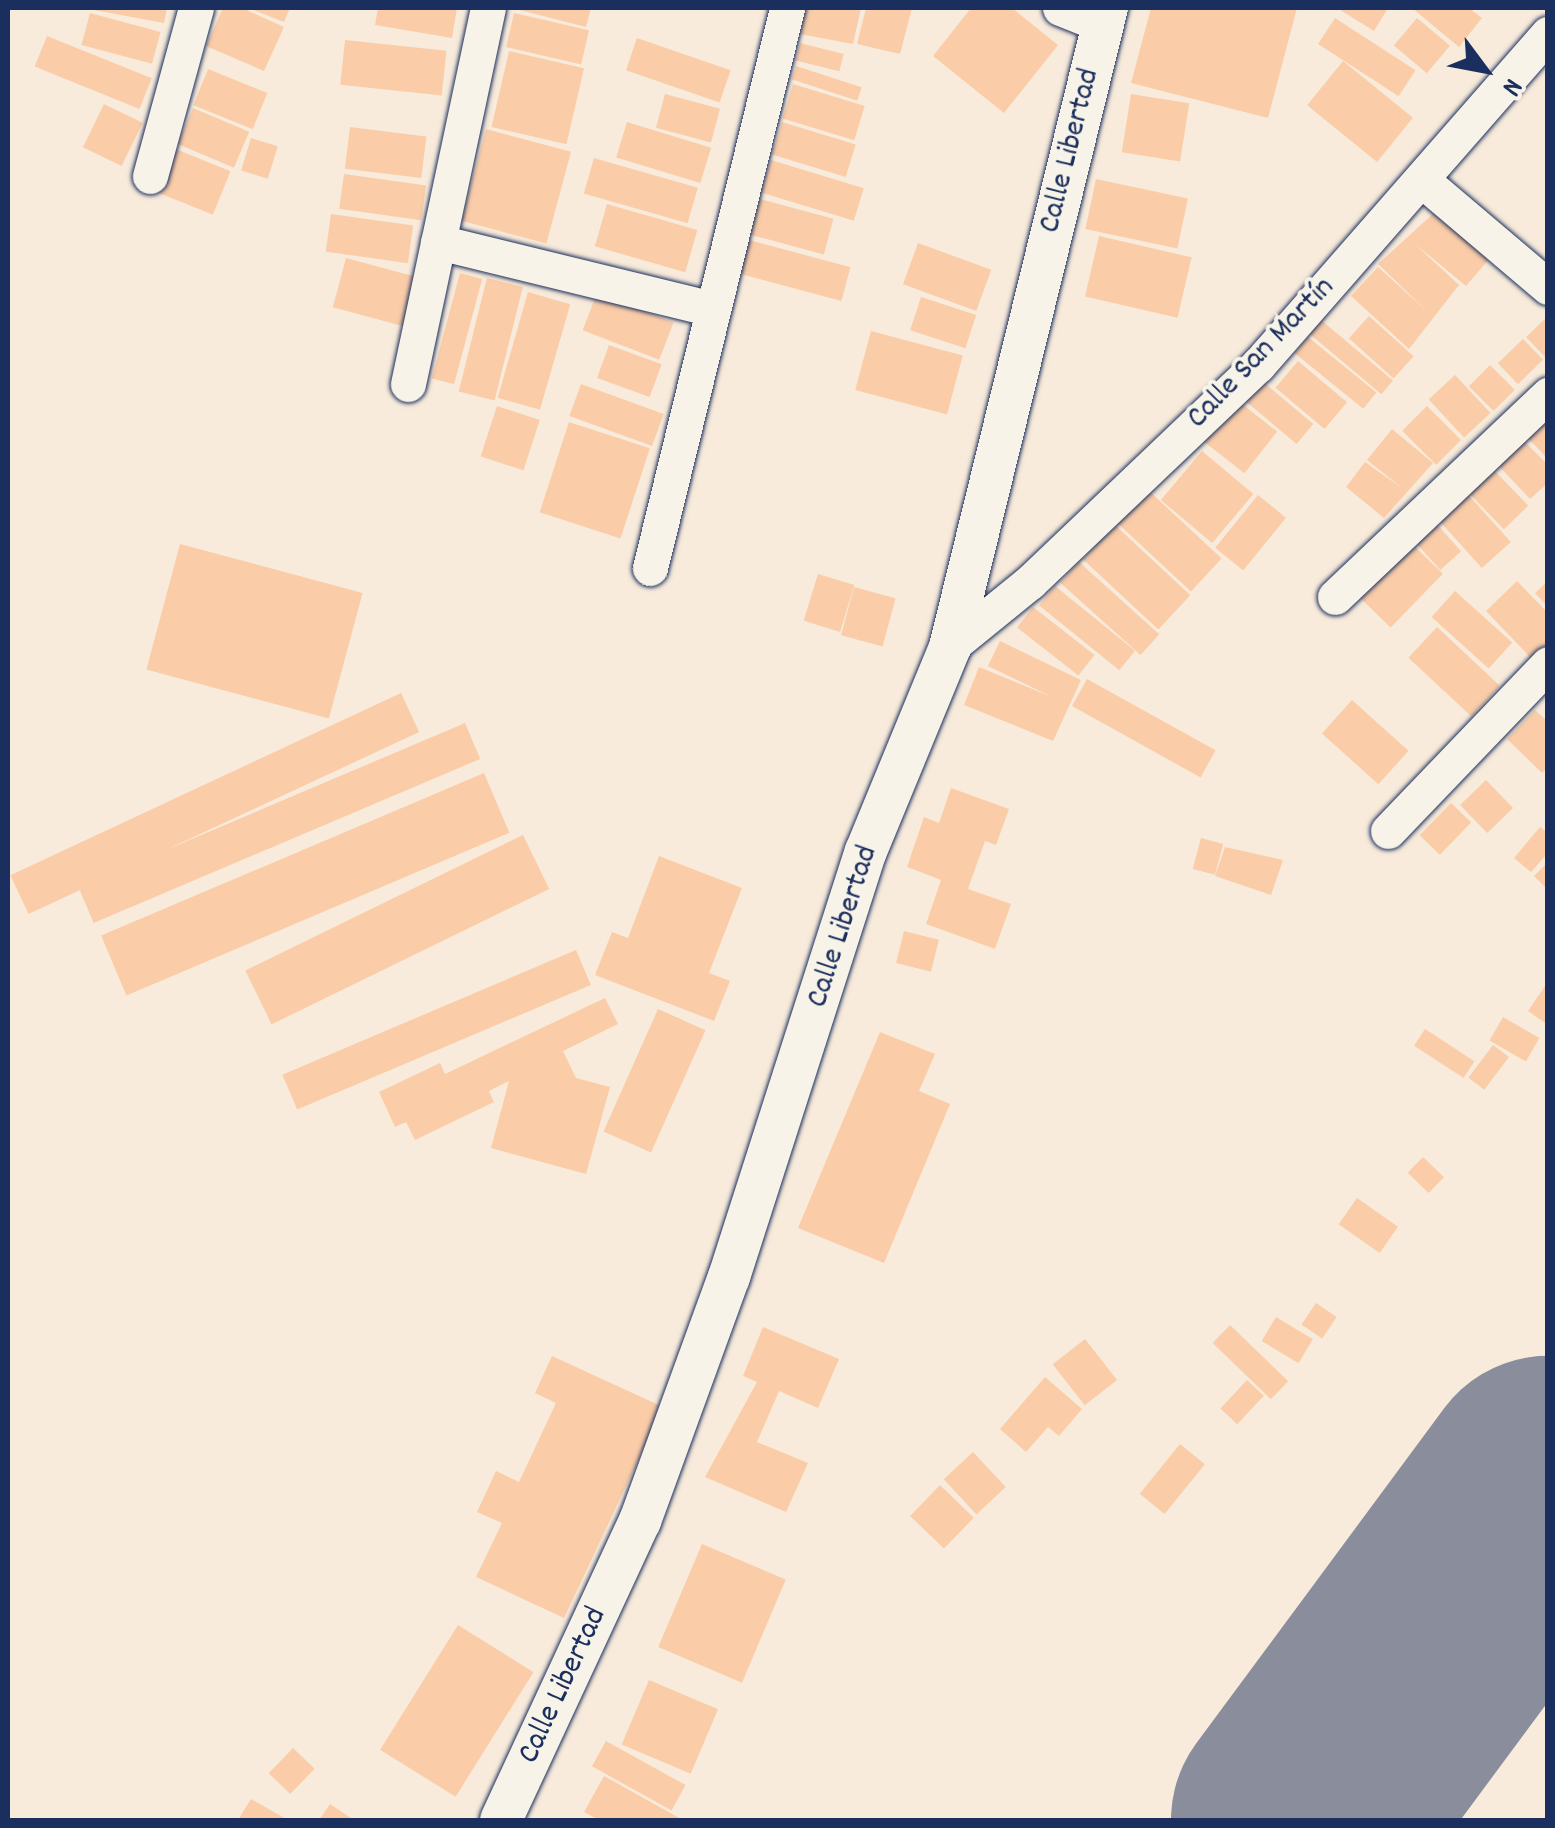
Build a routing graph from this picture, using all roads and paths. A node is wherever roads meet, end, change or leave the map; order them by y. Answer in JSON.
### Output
{"nodes":[{"id":1,"x":196,"y":8,"type":"edge"},
{"id":2,"x":488,"y":8,"type":"edge"},
{"id":3,"x":786,"y":8,"type":"edge"},
{"id":4,"x":1060,"y":8,"type":"edge"},
{"id":5,"x":1105,"y":16,"type":"edge"},
{"id":6,"x":1548,"y":34,"type":"edge"},
{"id":7,"x":150,"y":176,"type":"dead end"},
{"id":8,"x":1423,"y":181,"type":"junction"},
{"id":9,"x":438,"y":242,"type":"junction"},
{"id":10,"x":1548,"y":287,"type":"edge"},
{"id":11,"x":713,"y":309,"type":"junction"},
{"id":12,"x":408,"y":384,"type":"dead end"},
{"id":13,"x":1548,"y":395,"type":"edge"},
{"id":14,"x":650,"y":568,"type":"dead end"},
{"id":15,"x":1335,"y":597,"type":"dead end"},
{"id":16,"x":950,"y":647,"type":"junction"},
{"id":17,"x":1548,"y":664,"type":"edge"},
{"id":18,"x":1388,"y":831,"type":"dead end"},
{"id":19,"x":502,"y":1820,"type":"edge"}],
"edges":[{"from":1,"to":7,"type":"street"},
{"from":2,"to":9,"type":"street"},
{"from":3,"to":11,"type":"street"},
{"from":4,"to":5,"type":"street"},
{"from":5,"to":16,"type":"street","name":"Calle Libertad"},
{"from":6,"to":8,"type":"street","name":"Calle San Martín"},
{"from":8,"to":10,"type":"street"},
{"from":8,"to":16,"type":"street","name":"Calle San Martín"},
{"from":9,"to":11,"type":"street"},
{"from":9,"to":12,"type":"street"},
{"from":11,"to":14,"type":"street"},
{"from":13,"to":15,"type":"street"},
{"from":16,"to":19,"type":"street","name":"Calle Libertad"},
{"from":17,"to":18,"type":"street"}]}
